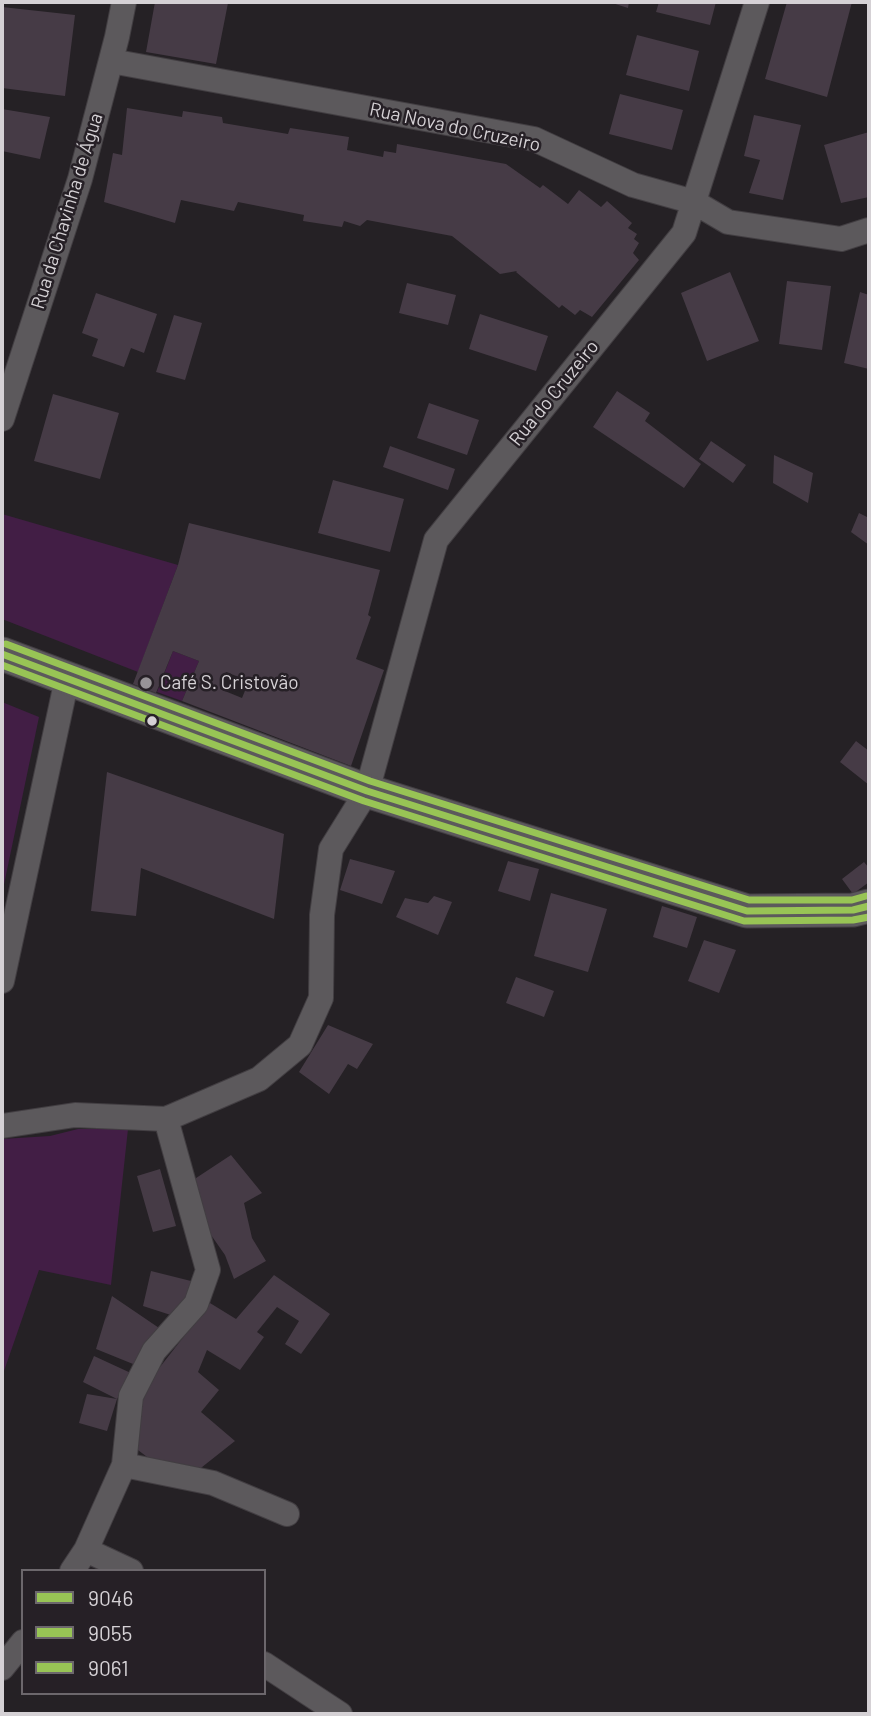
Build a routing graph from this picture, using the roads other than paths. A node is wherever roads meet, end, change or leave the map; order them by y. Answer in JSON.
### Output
{"nodes":[{"id":1,"x":124,"y":2,"type":"edge"},
{"id":2,"x":757,"y":2,"type":"edge"},
{"id":3,"x":111,"y":61,"type":"junction"},
{"id":4,"x":694,"y":202,"type":"junction"},
{"id":5,"x":869,"y":230,"type":"edge"},
{"id":6,"x":841,"y":239,"type":"junction"},
{"id":7,"x":869,"y":247,"type":"edge"},
{"id":8,"x":2,"y":419,"type":"edge"},
{"id":9,"x":2,"y":653,"type":"edge"},
{"id":10,"x":67,"y":679,"type":"junction"},
{"id":11,"x":367,"y":791,"type":"junction"},
{"id":12,"x":869,"y":906,"type":"edge"},
{"id":13,"x":2,"y":981,"type":"edge"},
{"id":14,"x":166,"y":1119,"type":"junction"},
{"id":15,"x":2,"y":1126,"type":"edge"},
{"id":16,"x":124,"y":1465,"type":"junction"},
{"id":17,"x":287,"y":1514,"type":"dead end"},
{"id":18,"x":86,"y":1550,"type":"junction"},
{"id":19,"x":73,"y":1569,"type":"edge"},
{"id":20,"x":127,"y":1569,"type":"edge"},
{"id":21,"x":21,"y":1644,"type":"edge"},
{"id":22,"x":266,"y":1665,"type":"edge"},
{"id":23,"x":2,"y":1668,"type":"edge"},
{"id":24,"x":340,"y":1714,"type":"edge"}],
"edges":[{"from":1,"to":3,"type":"street","name":"Rua da Chavinha de Água"},
{"from":2,"to":4,"type":"street","name":"Rua do Cruzeiro"},
{"from":3,"to":4,"type":"street","name":"Rua Nova do Cruzeiro"},
{"from":3,"to":8,"type":"street","name":"Rua da Chavinha de Água"},
{"from":4,"to":6,"type":"street","name":"Rua Nova do Cruzeiro"},
{"from":4,"to":11,"type":"street","name":"Rua do Cruzeiro"},
{"from":5,"to":6,"type":"street","name":"Rua Nova do Cruzeiro"},
{"from":6,"to":7,"type":"street"},
{"from":9,"to":10,"type":"main road"},
{"from":10,"to":11,"type":"main road"},
{"from":10,"to":13,"type":"street"},
{"from":11,"to":12,"type":"main road"},
{"from":11,"to":14,"type":"street","name":"Rua do Cruzeiro"},
{"from":14,"to":15,"type":"street"},
{"from":14,"to":16,"type":"street"},
{"from":16,"to":17,"type":"street"},
{"from":16,"to":18,"type":"street"},
{"from":18,"to":19,"type":"street"},
{"from":18,"to":20,"type":"street"},
{"from":21,"to":23,"type":"street"},
{"from":22,"to":24,"type":"street"}]}
